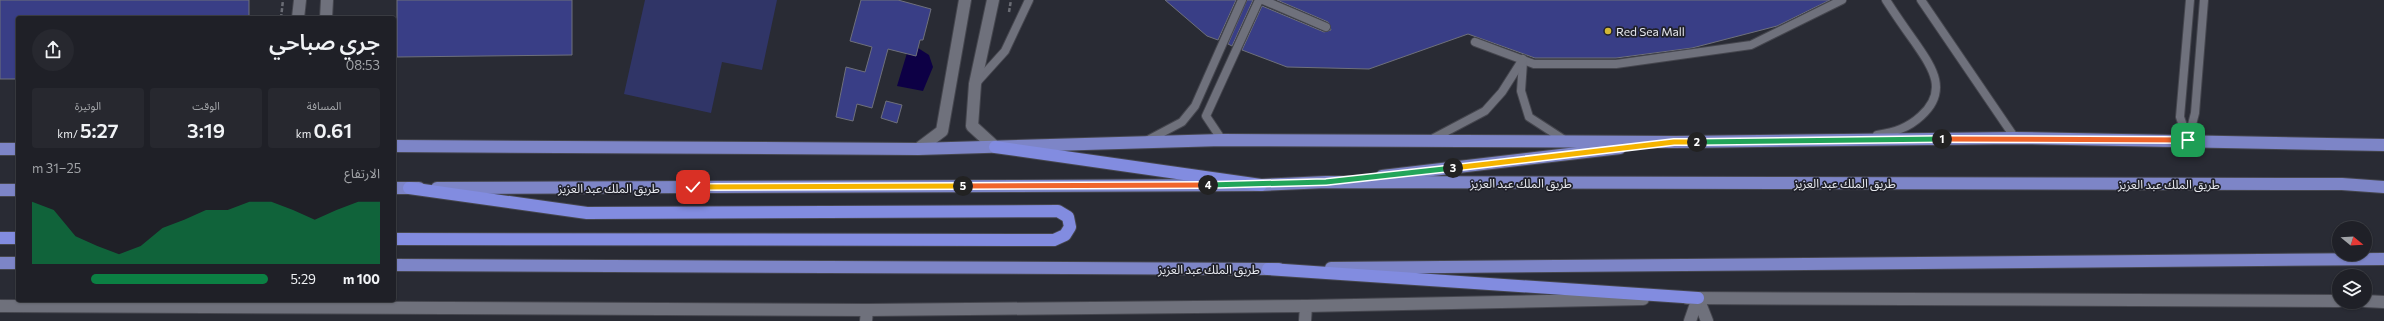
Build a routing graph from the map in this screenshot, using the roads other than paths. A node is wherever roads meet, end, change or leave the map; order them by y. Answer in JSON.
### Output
{"nodes":[{"id":1,"x":300,"y":0,"type":"edge"},
{"id":2,"x":327,"y":0,"type":"edge"},
{"id":3,"x":965,"y":0,"type":"edge"},
{"id":4,"x":993,"y":0,"type":"edge"},
{"id":5,"x":1029,"y":0,"type":"edge"},
{"id":6,"x":1242,"y":0,"type":"edge"},
{"id":7,"x":1259,"y":0,"type":"edge"},
{"id":8,"x":1263,"y":0,"type":"edge"},
{"id":9,"x":1842,"y":0,"type":"edge"},
{"id":10,"x":1886,"y":0,"type":"edge"},
{"id":11,"x":1921,"y":0,"type":"edge"},
{"id":12,"x":2190,"y":0,"type":"edge"},
{"id":13,"x":2204,"y":0,"type":"edge"},
{"id":14,"x":298,"y":16,"type":"edge"},
{"id":15,"x":326,"y":16,"type":"edge"},
{"id":16,"x":1326,"y":27,"type":"dead end"},
{"id":17,"x":1475,"y":42,"type":"dead end"},
{"id":18,"x":1523,"y":59,"type":"junction"},
{"id":19,"x":975,"y":84,"type":"junction"},
{"id":20,"x":2015,"y":138,"type":"junction"},
{"id":21,"x":1222,"y":140,"type":"junction"},
{"id":22,"x":1831,"y":140,"type":"junction"},
{"id":23,"x":2188,"y":140,"type":"junction"},
{"id":24,"x":1146,"y":141,"type":"junction"},
{"id":25,"x":1428,"y":141,"type":"junction"},
{"id":26,"x":1566,"y":142,"type":"junction"},
{"id":27,"x":1674,"y":142,"type":"junction"},
{"id":28,"x":2384,"y":145,"type":"edge"},
{"id":29,"x":396,"y":146,"type":"edge"},
{"id":30,"x":995,"y":148,"type":"junction"},
{"id":31,"x":0,"y":149,"type":"edge"},
{"id":32,"x":16,"y":149,"type":"edge"},
{"id":33,"x":918,"y":149,"type":"junction"},
{"id":34,"x":1326,"y":182,"type":"junction"},
{"id":35,"x":1261,"y":185,"type":"junction"},
{"id":36,"x":2384,"y":187,"type":"edge"},
{"id":37,"x":396,"y":188,"type":"edge"},
{"id":38,"x":409,"y":188,"type":"junction"},
{"id":39,"x":0,"y":190,"type":"edge"},
{"id":40,"x":16,"y":190,"type":"edge"},
{"id":41,"x":0,"y":238,"type":"edge"},
{"id":42,"x":16,"y":238,"type":"edge"},
{"id":43,"x":396,"y":239,"type":"edge"},
{"id":44,"x":2384,"y":259,"type":"edge"},
{"id":45,"x":0,"y":263,"type":"edge"},
{"id":46,"x":16,"y":263,"type":"edge"},
{"id":47,"x":396,"y":265,"type":"edge"},
{"id":48,"x":1268,"y":269,"type":"junction"},
{"id":49,"x":1698,"y":298,"type":"junction"},
{"id":50,"x":2332,"y":301,"type":"edge"},
{"id":51,"x":2372,"y":301,"type":"edge"},
{"id":52,"x":2384,"y":302,"type":"edge"},
{"id":53,"x":0,"y":306,"type":"edge"},
{"id":54,"x":1306,"y":306,"type":"junction"},
{"id":55,"x":867,"y":316,"type":"edge"},
{"id":56,"x":1305,"y":321,"type":"edge"},
{"id":57,"x":1690,"y":321,"type":"edge"},
{"id":58,"x":1707,"y":321,"type":"edge"}],
"edges":[{"from":1,"to":14,"type":"main road"},
{"from":2,"to":15,"type":"main road"},
{"from":3,"to":33,"type":"main road"},
{"from":4,"to":19,"type":"main road"},
{"from":5,"to":19,"type":"lane"},
{"from":6,"to":24,"type":"lane"},
{"from":7,"to":21,"type":"lane"},
{"from":8,"to":16,"type":"lane"},
{"from":9,"to":18,"type":"lane"},
{"from":10,"to":22,"type":"lane"},
{"from":11,"to":20,"type":"lane"},
{"from":12,"to":23,"type":"lane"},
{"from":13,"to":23,"type":"lane"},
{"from":17,"to":18,"type":"lane"},
{"from":18,"to":25,"type":"lane"},
{"from":18,"to":26,"type":"lane"},
{"from":19,"to":30,"type":"main road"},
{"from":20,"to":22,"type":"main road"},
{"from":20,"to":23,"type":"main road"},
{"from":21,"to":24,"type":"main road"},
{"from":21,"to":25,"type":"main road"},
{"from":22,"to":27,"type":"main road"},
{"from":23,"to":28,"type":"main road"},
{"from":24,"to":30,"type":"main road"},
{"from":25,"to":26,"type":"main road"},
{"from":26,"to":27,"type":"main road"},
{"from":27,"to":34,"type":"main road"},
{"from":29,"to":33,"type":"main road"},
{"from":30,"to":33,"type":"main road"},
{"from":30,"to":35,"type":"highway"},
{"from":31,"to":32,"type":"main road"},
{"from":34,"to":35,"type":"main road","name":"طريق الملك عبد العزيز"},
{"from":34,"to":36,"type":"main road","name":"طريق الملك عبد العزيز"},
{"from":35,"to":38,"type":"main road","name":"طريق الملك عبد العزيز"},
{"from":37,"to":38,"type":"main road","name":"طريق الملك عبد العزيز"},
{"from":38,"to":43,"type":"highway"},
{"from":39,"to":40,"type":"main road"},
{"from":41,"to":42,"type":"highway"},
{"from":44,"to":48,"type":"main road","name":"طريق الملك عبد العزيز"},
{"from":45,"to":46,"type":"main road"},
{"from":47,"to":48,"type":"main road","name":"طريق الملك عبد العزيز"},
{"from":48,"to":49,"type":"highway"},
{"from":49,"to":50,"type":"main road"},
{"from":49,"to":54,"type":"main road"},
{"from":49,"to":57,"type":"main road"},
{"from":49,"to":58,"type":"main road"},
{"from":51,"to":52,"type":"main road"},
{"from":53,"to":55,"type":"main road"},
{"from":54,"to":55,"type":"main road"},
{"from":54,"to":56,"type":"main road"}]}
